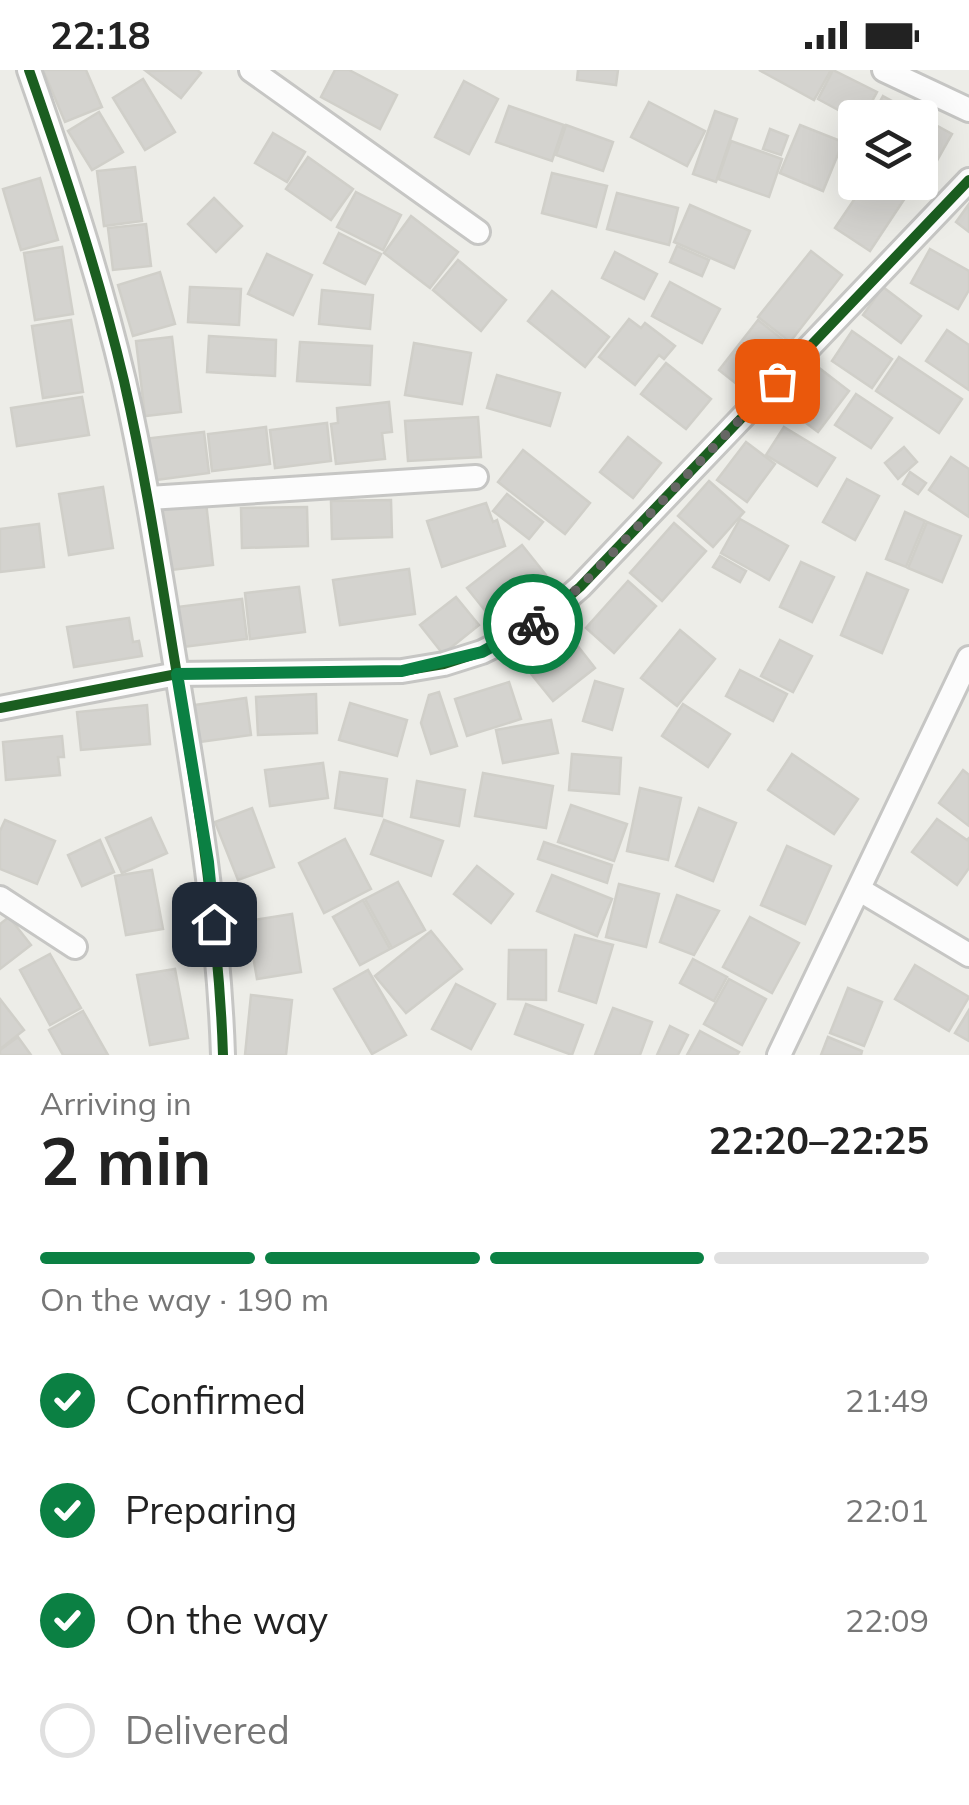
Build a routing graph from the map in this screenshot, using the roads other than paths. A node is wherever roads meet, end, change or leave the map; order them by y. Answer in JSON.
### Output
{"nodes":[{"id":1,"x":28,"y":70,"type":"edge"},
{"id":2,"x":251,"y":70,"type":"edge"},
{"id":3,"x":884,"y":70,"type":"edge"},
{"id":4,"x":911,"y":76,"type":"edge"},
{"id":5,"x":969,"y":110,"type":"edge"},
{"id":6,"x":969,"y":180,"type":"edge"},
{"id":7,"x":478,"y":232,"type":"dead end"},
{"id":8,"x":476,"y":477,"type":"dead end"},
{"id":9,"x":149,"y":498,"type":"junction"},
{"id":10,"x":969,"y":658,"type":"edge"},
{"id":11,"x":177,"y":674,"type":"junction"},
{"id":12,"x":0,"y":708,"type":"edge"},
{"id":13,"x":860,"y":890,"type":"junction"},
{"id":14,"x":0,"y":898,"type":"edge"},
{"id":15,"x":74,"y":947,"type":"dead end"},
{"id":16,"x":969,"y":955,"type":"edge"},
{"id":17,"x":224,"y":1055,"type":"edge"},
{"id":18,"x":779,"y":1055,"type":"edge"}],
"edges":[{"from":1,"to":9,"type":"street"},
{"from":2,"to":7,"type":"street"},
{"from":3,"to":4,"type":"street"},
{"from":4,"to":5,"type":"street"},
{"from":6,"to":11,"type":"street"},
{"from":8,"to":9,"type":"street"},
{"from":9,"to":11,"type":"street"},
{"from":10,"to":13,"type":"street"},
{"from":11,"to":12,"type":"street"},
{"from":11,"to":17,"type":"street"},
{"from":13,"to":16,"type":"street"},
{"from":13,"to":18,"type":"street"},
{"from":14,"to":15,"type":"street"}]}
